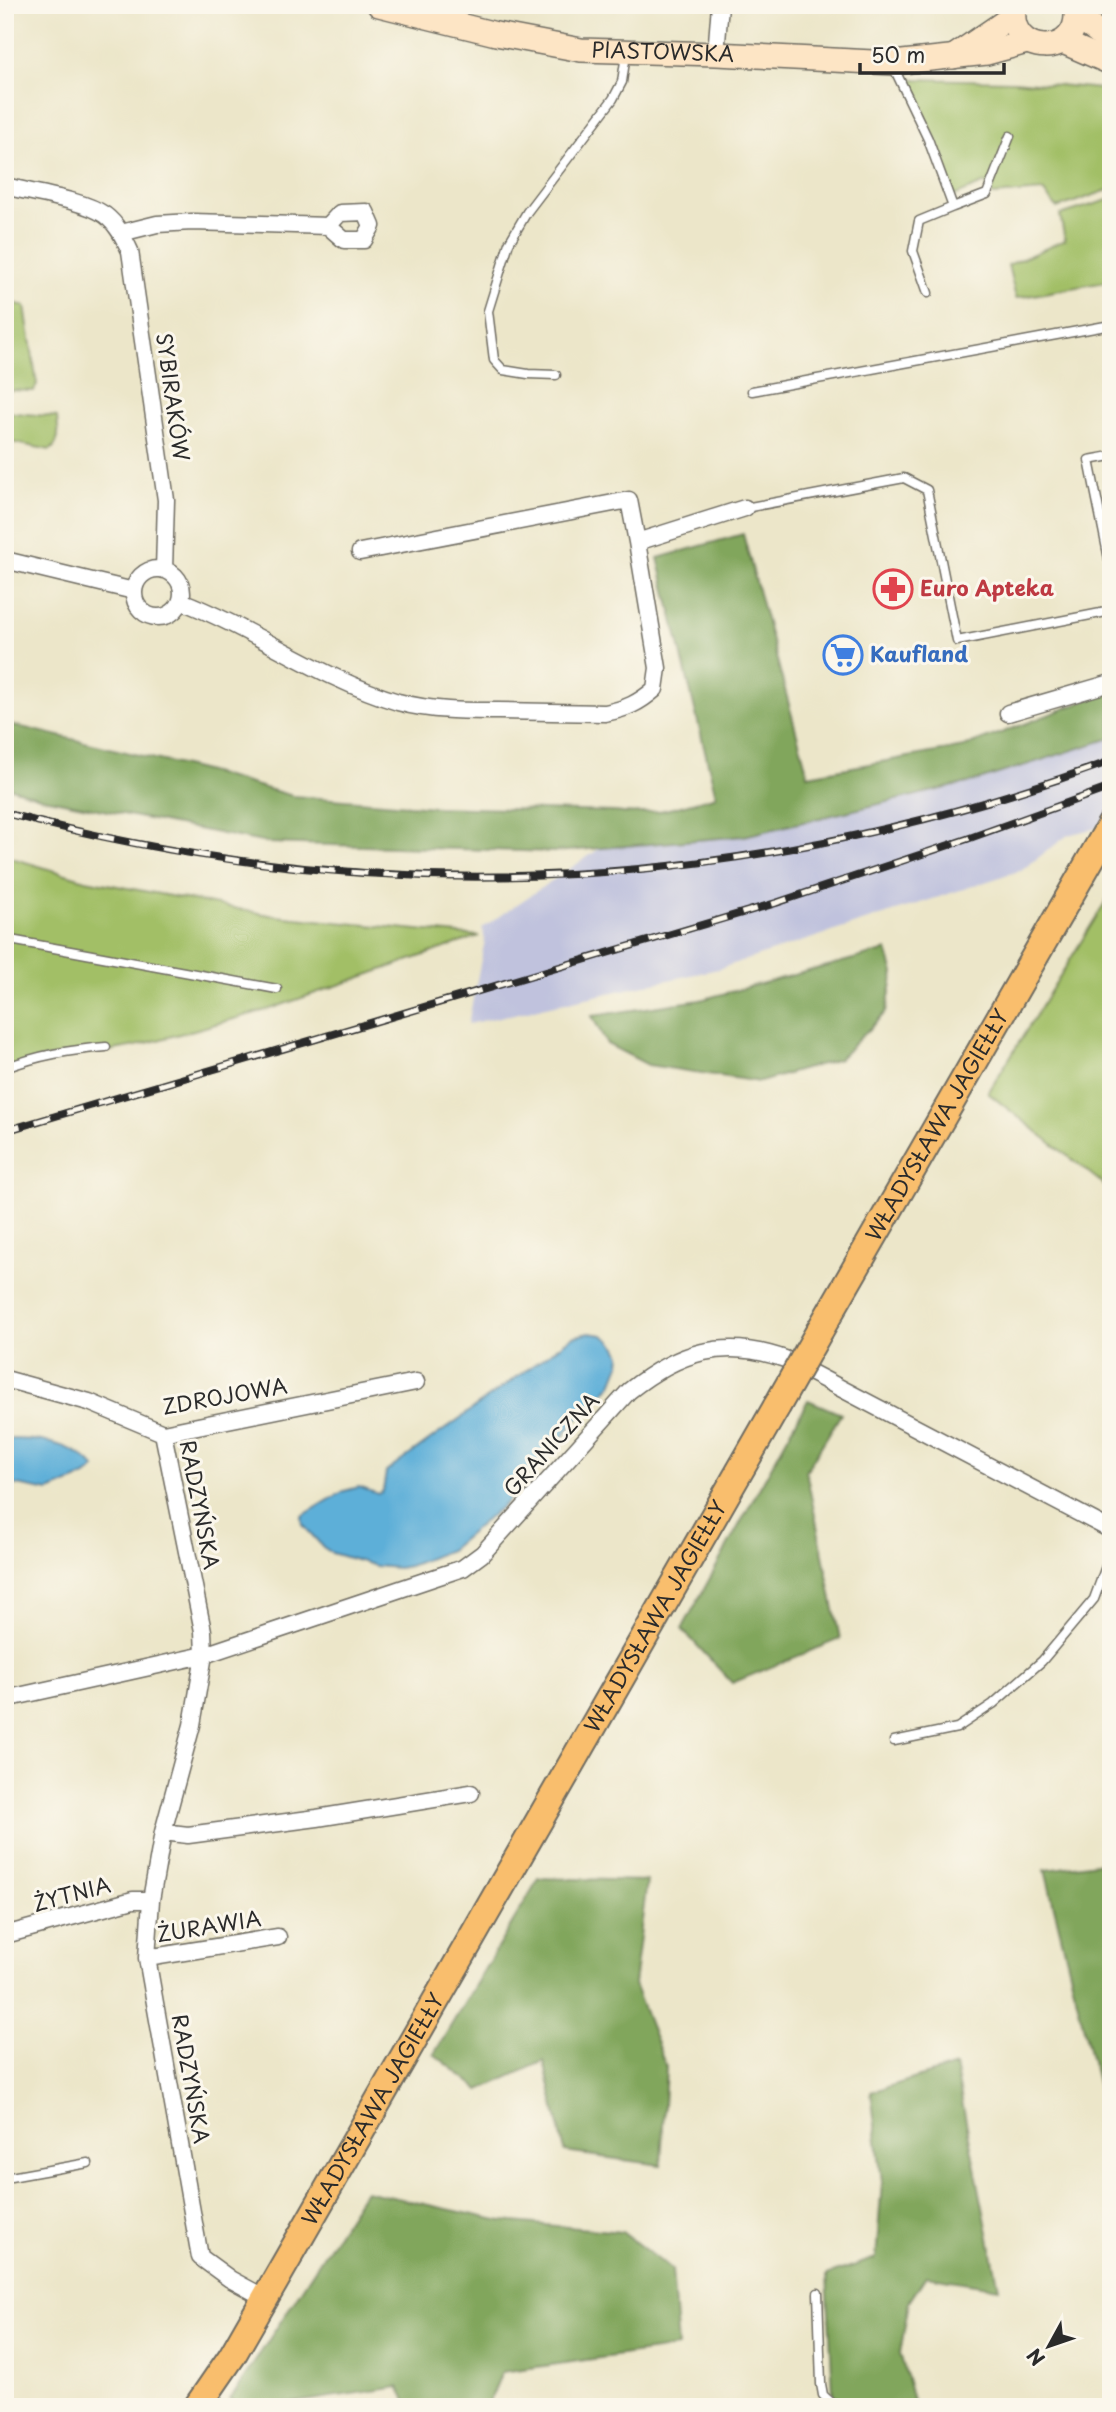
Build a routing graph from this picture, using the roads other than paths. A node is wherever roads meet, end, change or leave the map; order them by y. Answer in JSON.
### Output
{"nodes":[{"id":1,"x":379,"y":5,"type":"edge"},
{"id":2,"x":720,"y":5,"type":"edge"},
{"id":3,"x":1076,"y":10,"type":"edge"},
{"id":4,"x":1014,"y":11,"type":"edge"},
{"id":5,"x":1063,"y":41,"type":"junction"},
{"id":6,"x":1027,"y":42,"type":"junction"},
{"id":7,"x":1111,"y":43,"type":"edge"},
{"id":8,"x":626,"y":51,"type":"junction"},
{"id":9,"x":716,"y":54,"type":"junction"},
{"id":10,"x":951,"y":59,"type":"junction"},
{"id":11,"x":893,"y":63,"type":"junction"},
{"id":12,"x":1111,"y":63,"type":"edge"},
{"id":13,"x":1010,"y":136,"type":"dead end"},
{"id":14,"x":5,"y":186,"type":"edge"},
{"id":15,"x":953,"y":207,"type":"junction"},
{"id":16,"x":328,"y":226,"type":"dead end"},
{"id":17,"x":121,"y":233,"type":"junction"},
{"id":18,"x":928,"y":293,"type":"dead end"},
{"id":19,"x":1111,"y":325,"type":"edge"},
{"id":20,"x":556,"y":375,"type":"dead end"},
{"id":21,"x":752,"y":391,"type":"dead end"},
{"id":22,"x":1111,"y":456,"type":"edge"},
{"id":23,"x":745,"y":508,"type":"joint"},
{"id":24,"x":637,"y":542,"type":"junction"},
{"id":25,"x":360,"y":552,"type":"dead end"},
{"id":26,"x":5,"y":560,"type":"edge"},
{"id":27,"x":1111,"y":569,"type":"edge"},
{"id":28,"x":164,"y":570,"type":"junction"},
{"id":29,"x":134,"y":591,"type":"junction"},
{"id":30,"x":181,"y":601,"type":"junction"},
{"id":31,"x":1111,"y":611,"type":"edge"},
{"id":32,"x":1111,"y":683,"type":"edge"},
{"id":33,"x":1008,"y":713,"type":"dead end"},
{"id":34,"x":1111,"y":824,"type":"edge"},
{"id":35,"x":5,"y":939,"type":"edge"},
{"id":36,"x":277,"y":989,"type":"dead end"},
{"id":37,"x":106,"y":1047,"type":"dead end"},
{"id":38,"x":5,"y":1068,"type":"edge"},
{"id":39,"x":5,"y":1378,"type":"edge"},
{"id":40,"x":416,"y":1382,"type":"dead end"},
{"id":41,"x":163,"y":1433,"type":"junction"},
{"id":42,"x":1111,"y":1530,"type":"edge"},
{"id":43,"x":1111,"y":1553,"type":"edge"},
{"id":44,"x":204,"y":1655,"type":"junction"},
{"id":45,"x":5,"y":1699,"type":"edge"},
{"id":46,"x":894,"y":1741,"type":"dead end"},
{"id":47,"x":471,"y":1793,"type":"dead end"},
{"id":48,"x":163,"y":1832,"type":"junction"},
{"id":49,"x":151,"y":1900,"type":"junction"},
{"id":50,"x":5,"y":1935,"type":"edge"},
{"id":51,"x":278,"y":1937,"type":"dead end"},
{"id":52,"x":147,"y":1958,"type":"junction"},
{"id":53,"x":88,"y":2163,"type":"dead end"},
{"id":54,"x":5,"y":2178,"type":"edge"},
{"id":55,"x":818,"y":2293,"type":"dead end"},
{"id":56,"x":265,"y":2298,"type":"junction"},
{"id":57,"x":197,"y":2407,"type":"edge"},
{"id":58,"x":836,"y":2407,"type":"edge"}],
"edges":[{"from":1,"to":8,"type":"street","name":"PIASTOWSKA"},
{"from":2,"to":9,"type":"street"},
{"from":3,"to":5,"type":"street"},
{"from":3,"to":7,"type":"street"},
{"from":4,"to":6,"type":"street"},
{"from":4,"to":10,"type":"street"},
{"from":5,"to":6,"type":"street","name":"PIASTOWSKA"},
{"from":5,"to":12,"type":"street"},
{"from":6,"to":10,"type":"street","name":"PIASTOWSKA"},
{"from":8,"to":9,"type":"street","name":"PIASTOWSKA"},
{"from":8,"to":20,"type":"lane"},
{"from":9,"to":11,"type":"street","name":"PIASTOWSKA"},
{"from":10,"to":11,"type":"street","name":"PIASTOWSKA"},
{"from":11,"to":15,"type":"lane"},
{"from":13,"to":15,"type":"lane"},
{"from":14,"to":17,"type":"street","name":"SYBIRAKÓW"},
{"from":15,"to":18,"type":"lane"},
{"from":16,"to":17,"type":"street"},
{"from":17,"to":28,"type":"street","name":"SYBIRAKÓW"},
{"from":19,"to":21,"type":"lane"},
{"from":22,"to":27,"type":"lane"},
{"from":23,"to":24,"type":"street"},
{"from":23,"to":31,"type":"lane"},
{"from":24,"to":25,"type":"street"},
{"from":24,"to":30,"type":"street"},
{"from":26,"to":29,"type":"street"},
{"from":28,"to":29,"type":"street"},
{"from":28,"to":30,"type":"street"},
{"from":29,"to":30,"type":"street"},
{"from":32,"to":33,"type":"street"},
{"from":34,"to":56,"type":"main road","name":"WŁADYSŁAWA JAGIEŁŁY","bridge":true},
{"from":35,"to":36,"type":"lane"},
{"from":37,"to":38,"type":"lane"},
{"from":39,"to":41,"type":"street","name":"ZDROJOWA"},
{"from":40,"to":41,"type":"street","name":"ZDROJOWA"},
{"from":41,"to":44,"type":"street","name":"RADZYŃSKA"},
{"from":42,"to":44,"type":"street","name":"GRANICZNA"},
{"from":43,"to":46,"type":"lane"},
{"from":44,"to":45,"type":"street","name":"GRANICZNA"},
{"from":44,"to":48,"type":"street","name":"RADZYŃSKA"},
{"from":47,"to":48,"type":"street"},
{"from":48,"to":49,"type":"street","name":"RADZYŃSKA"},
{"from":49,"to":50,"type":"street","name":"ŻYTNIA"},
{"from":49,"to":52,"type":"street","name":"RADZYŃSKA"},
{"from":51,"to":52,"type":"street","name":"ŻURAWIA"},
{"from":52,"to":56,"type":"street","name":"RADZYŃSKA"},
{"from":53,"to":54,"type":"lane"},
{"from":55,"to":58,"type":"lane"},
{"from":56,"to":57,"type":"main road","name":"WŁADYSŁAWA JAGIEŁŁY"}]}
